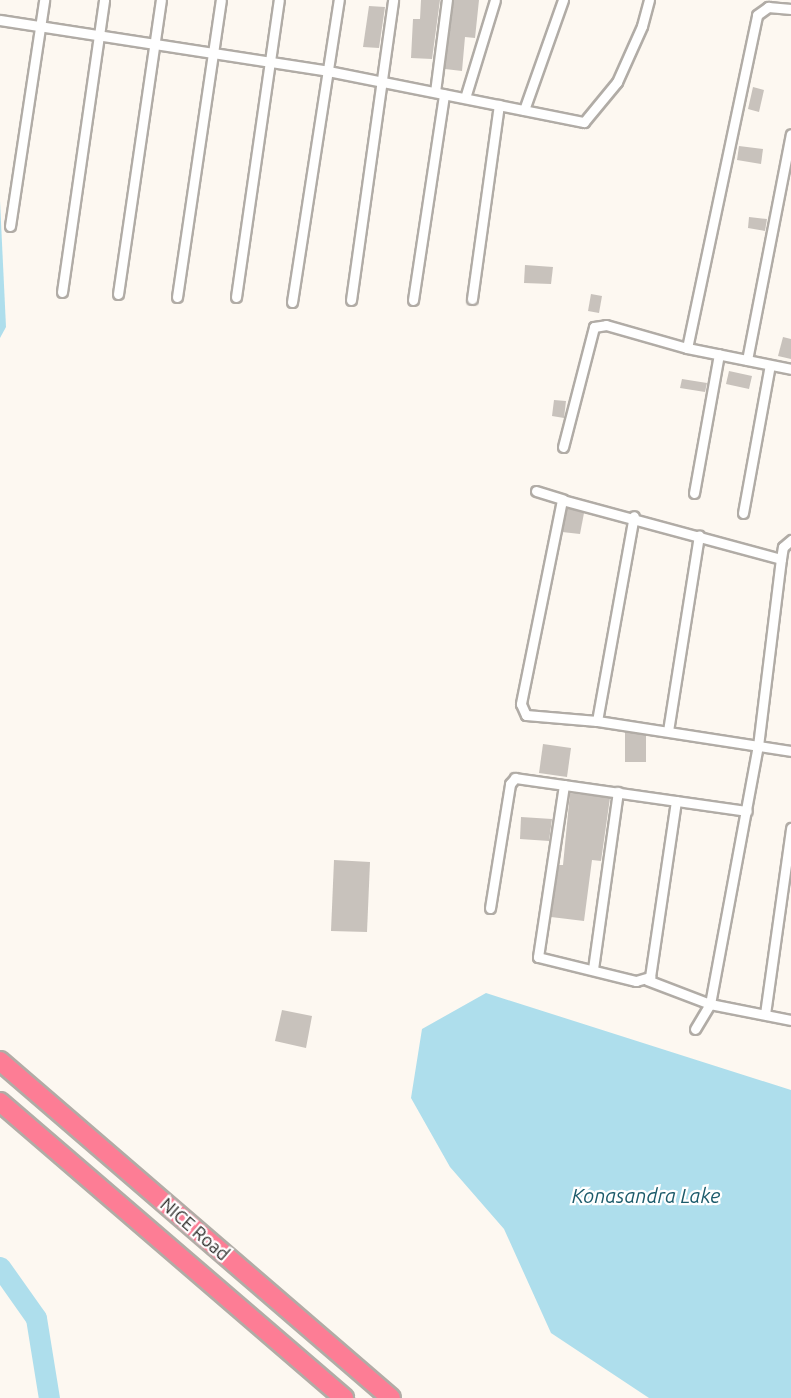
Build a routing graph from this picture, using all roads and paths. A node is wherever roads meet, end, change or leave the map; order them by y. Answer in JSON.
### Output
{"nodes":[{"id":1,"x":44,"y":0,"type":"edge"},
{"id":2,"x":104,"y":0,"type":"edge"},
{"id":3,"x":161,"y":0,"type":"edge"},
{"id":4,"x":221,"y":0,"type":"edge"},
{"id":5,"x":279,"y":0,"type":"edge"},
{"id":6,"x":339,"y":0,"type":"edge"},
{"id":7,"x":393,"y":0,"type":"edge"},
{"id":8,"x":447,"y":0,"type":"edge"},
{"id":9,"x":495,"y":0,"type":"edge"},
{"id":10,"x":563,"y":0,"type":"edge"},
{"id":11,"x":649,"y":0,"type":"edge"},
{"id":12,"x":791,"y":9,"type":"edge"},
{"id":13,"x":0,"y":20,"type":"edge"},
{"id":14,"x":40,"y":26,"type":"junction"},
{"id":15,"x":99,"y":35,"type":"junction"},
{"id":16,"x":154,"y":44,"type":"junction"},
{"id":17,"x":213,"y":53,"type":"junction"},
{"id":18,"x":270,"y":62,"type":"junction"},
{"id":19,"x":328,"y":71,"type":"junction"},
{"id":20,"x":383,"y":82,"type":"junction"},
{"id":21,"x":440,"y":93,"type":"junction"},
{"id":22,"x":465,"y":98,"type":"junction"},
{"id":23,"x":499,"y":105,"type":"junction"},
{"id":24,"x":524,"y":110,"type":"junction"},
{"id":25,"x":791,"y":134,"type":"edge"},
{"id":26,"x":10,"y":226,"type":"dead end"},
{"id":27,"x":62,"y":292,"type":"dead end"},
{"id":28,"x":118,"y":294,"type":"dead end"},
{"id":29,"x":177,"y":297,"type":"dead end"},
{"id":30,"x":236,"y":297,"type":"dead end"},
{"id":31,"x":472,"y":299,"type":"dead end"},
{"id":32,"x":351,"y":300,"type":"dead end"},
{"id":33,"x":412,"y":300,"type":"dead end"},
{"id":34,"x":292,"y":302,"type":"dead end"},
{"id":35,"x":687,"y":348,"type":"junction"},
{"id":36,"x":719,"y":354,"type":"junction"},
{"id":37,"x":747,"y":360,"type":"junction"},
{"id":38,"x":770,"y":365,"type":"junction"},
{"id":39,"x":791,"y":369,"type":"edge"},
{"id":40,"x":563,"y":447,"type":"dead end"},
{"id":41,"x":536,"y":491,"type":"dead end"},
{"id":42,"x":694,"y":493,"type":"dead end"},
{"id":43,"x":563,"y":500,"type":"junction"},
{"id":44,"x":743,"y":513,"type":"dead end"},
{"id":45,"x":634,"y":516,"type":"junction"},
{"id":46,"x":699,"y":535,"type":"junction"},
{"id":47,"x":791,"y":540,"type":"edge"},
{"id":48,"x":780,"y":559,"type":"junction"},
{"id":49,"x":597,"y":721,"type":"junction"},
{"id":50,"x":668,"y":731,"type":"junction"},
{"id":51,"x":758,"y":746,"type":"junction"},
{"id":52,"x":791,"y":751,"type":"edge"},
{"id":53,"x":564,"y":785,"type":"junction"},
{"id":54,"x":618,"y":792,"type":"junction"},
{"id":55,"x":676,"y":801,"type":"junction"},
{"id":56,"x":747,"y":811,"type":"junction"},
{"id":57,"x":791,"y":828,"type":"edge"},
{"id":58,"x":490,"y":908,"type":"dead end"},
{"id":59,"x":593,"y":969,"type":"junction"},
{"id":60,"x":647,"y":980,"type":"junction"},
{"id":61,"x":710,"y":1004,"type":"junction"},
{"id":62,"x":765,"y":1014,"type":"junction"},
{"id":63,"x":791,"y":1020,"type":"edge"},
{"id":64,"x":695,"y":1029,"type":"dead end"},
{"id":65,"x":0,"y":1061,"type":"edge"},
{"id":66,"x":0,"y":1102,"type":"edge"},
{"id":67,"x":344,"y":1398,"type":"edge"},
{"id":68,"x":391,"y":1398,"type":"edge"}],
"edges":[{"from":1,"to":14,"type":"street"},
{"from":2,"to":15,"type":"street"},
{"from":3,"to":16,"type":"street"},
{"from":4,"to":17,"type":"street"},
{"from":5,"to":18,"type":"street"},
{"from":6,"to":19,"type":"street"},
{"from":7,"to":20,"type":"street"},
{"from":8,"to":21,"type":"street"},
{"from":9,"to":22,"type":"street"},
{"from":10,"to":24,"type":"street"},
{"from":11,"to":24,"type":"street"},
{"from":12,"to":35,"type":"street"},
{"from":13,"to":14,"type":"street"},
{"from":14,"to":15,"type":"street"},
{"from":14,"to":26,"type":"street"},
{"from":15,"to":16,"type":"street"},
{"from":15,"to":27,"type":"street"},
{"from":16,"to":17,"type":"street"},
{"from":16,"to":28,"type":"street"},
{"from":17,"to":18,"type":"street"},
{"from":17,"to":29,"type":"street"},
{"from":18,"to":19,"type":"street"},
{"from":18,"to":30,"type":"street"},
{"from":19,"to":20,"type":"street"},
{"from":19,"to":34,"type":"street"},
{"from":20,"to":21,"type":"street"},
{"from":20,"to":32,"type":"street"},
{"from":21,"to":22,"type":"street"},
{"from":21,"to":33,"type":"street"},
{"from":22,"to":23,"type":"street"},
{"from":23,"to":24,"type":"street"},
{"from":23,"to":31,"type":"street"},
{"from":25,"to":37,"type":"street"},
{"from":35,"to":36,"type":"street"},
{"from":35,"to":40,"type":"street"},
{"from":36,"to":37,"type":"street"},
{"from":36,"to":42,"type":"street"},
{"from":37,"to":38,"type":"street"},
{"from":38,"to":39,"type":"street"},
{"from":38,"to":44,"type":"street"},
{"from":41,"to":43,"type":"street"},
{"from":43,"to":45,"type":"street"},
{"from":43,"to":49,"type":"street"},
{"from":45,"to":46,"type":"street"},
{"from":45,"to":49,"type":"street"},
{"from":46,"to":48,"type":"street"},
{"from":46,"to":50,"type":"street"},
{"from":47,"to":48,"type":"street"},
{"from":48,"to":51,"type":"street"},
{"from":49,"to":50,"type":"street"},
{"from":50,"to":51,"type":"street"},
{"from":51,"to":52,"type":"street"},
{"from":51,"to":56,"type":"street"},
{"from":53,"to":54,"type":"street"},
{"from":53,"to":58,"type":"street"},
{"from":53,"to":59,"type":"street"},
{"from":54,"to":55,"type":"street"},
{"from":54,"to":59,"type":"street"},
{"from":55,"to":56,"type":"street"},
{"from":55,"to":60,"type":"street"},
{"from":56,"to":61,"type":"street"},
{"from":57,"to":62,"type":"street"},
{"from":59,"to":60,"type":"street"},
{"from":60,"to":61,"type":"street"},
{"from":61,"to":62,"type":"street"},
{"from":61,"to":64,"type":"street"},
{"from":62,"to":63,"type":"street"},
{"from":65,"to":68,"type":"highway","name":"NICE Road"},
{"from":66,"to":67,"type":"highway","name":"NICE Road"}]}
